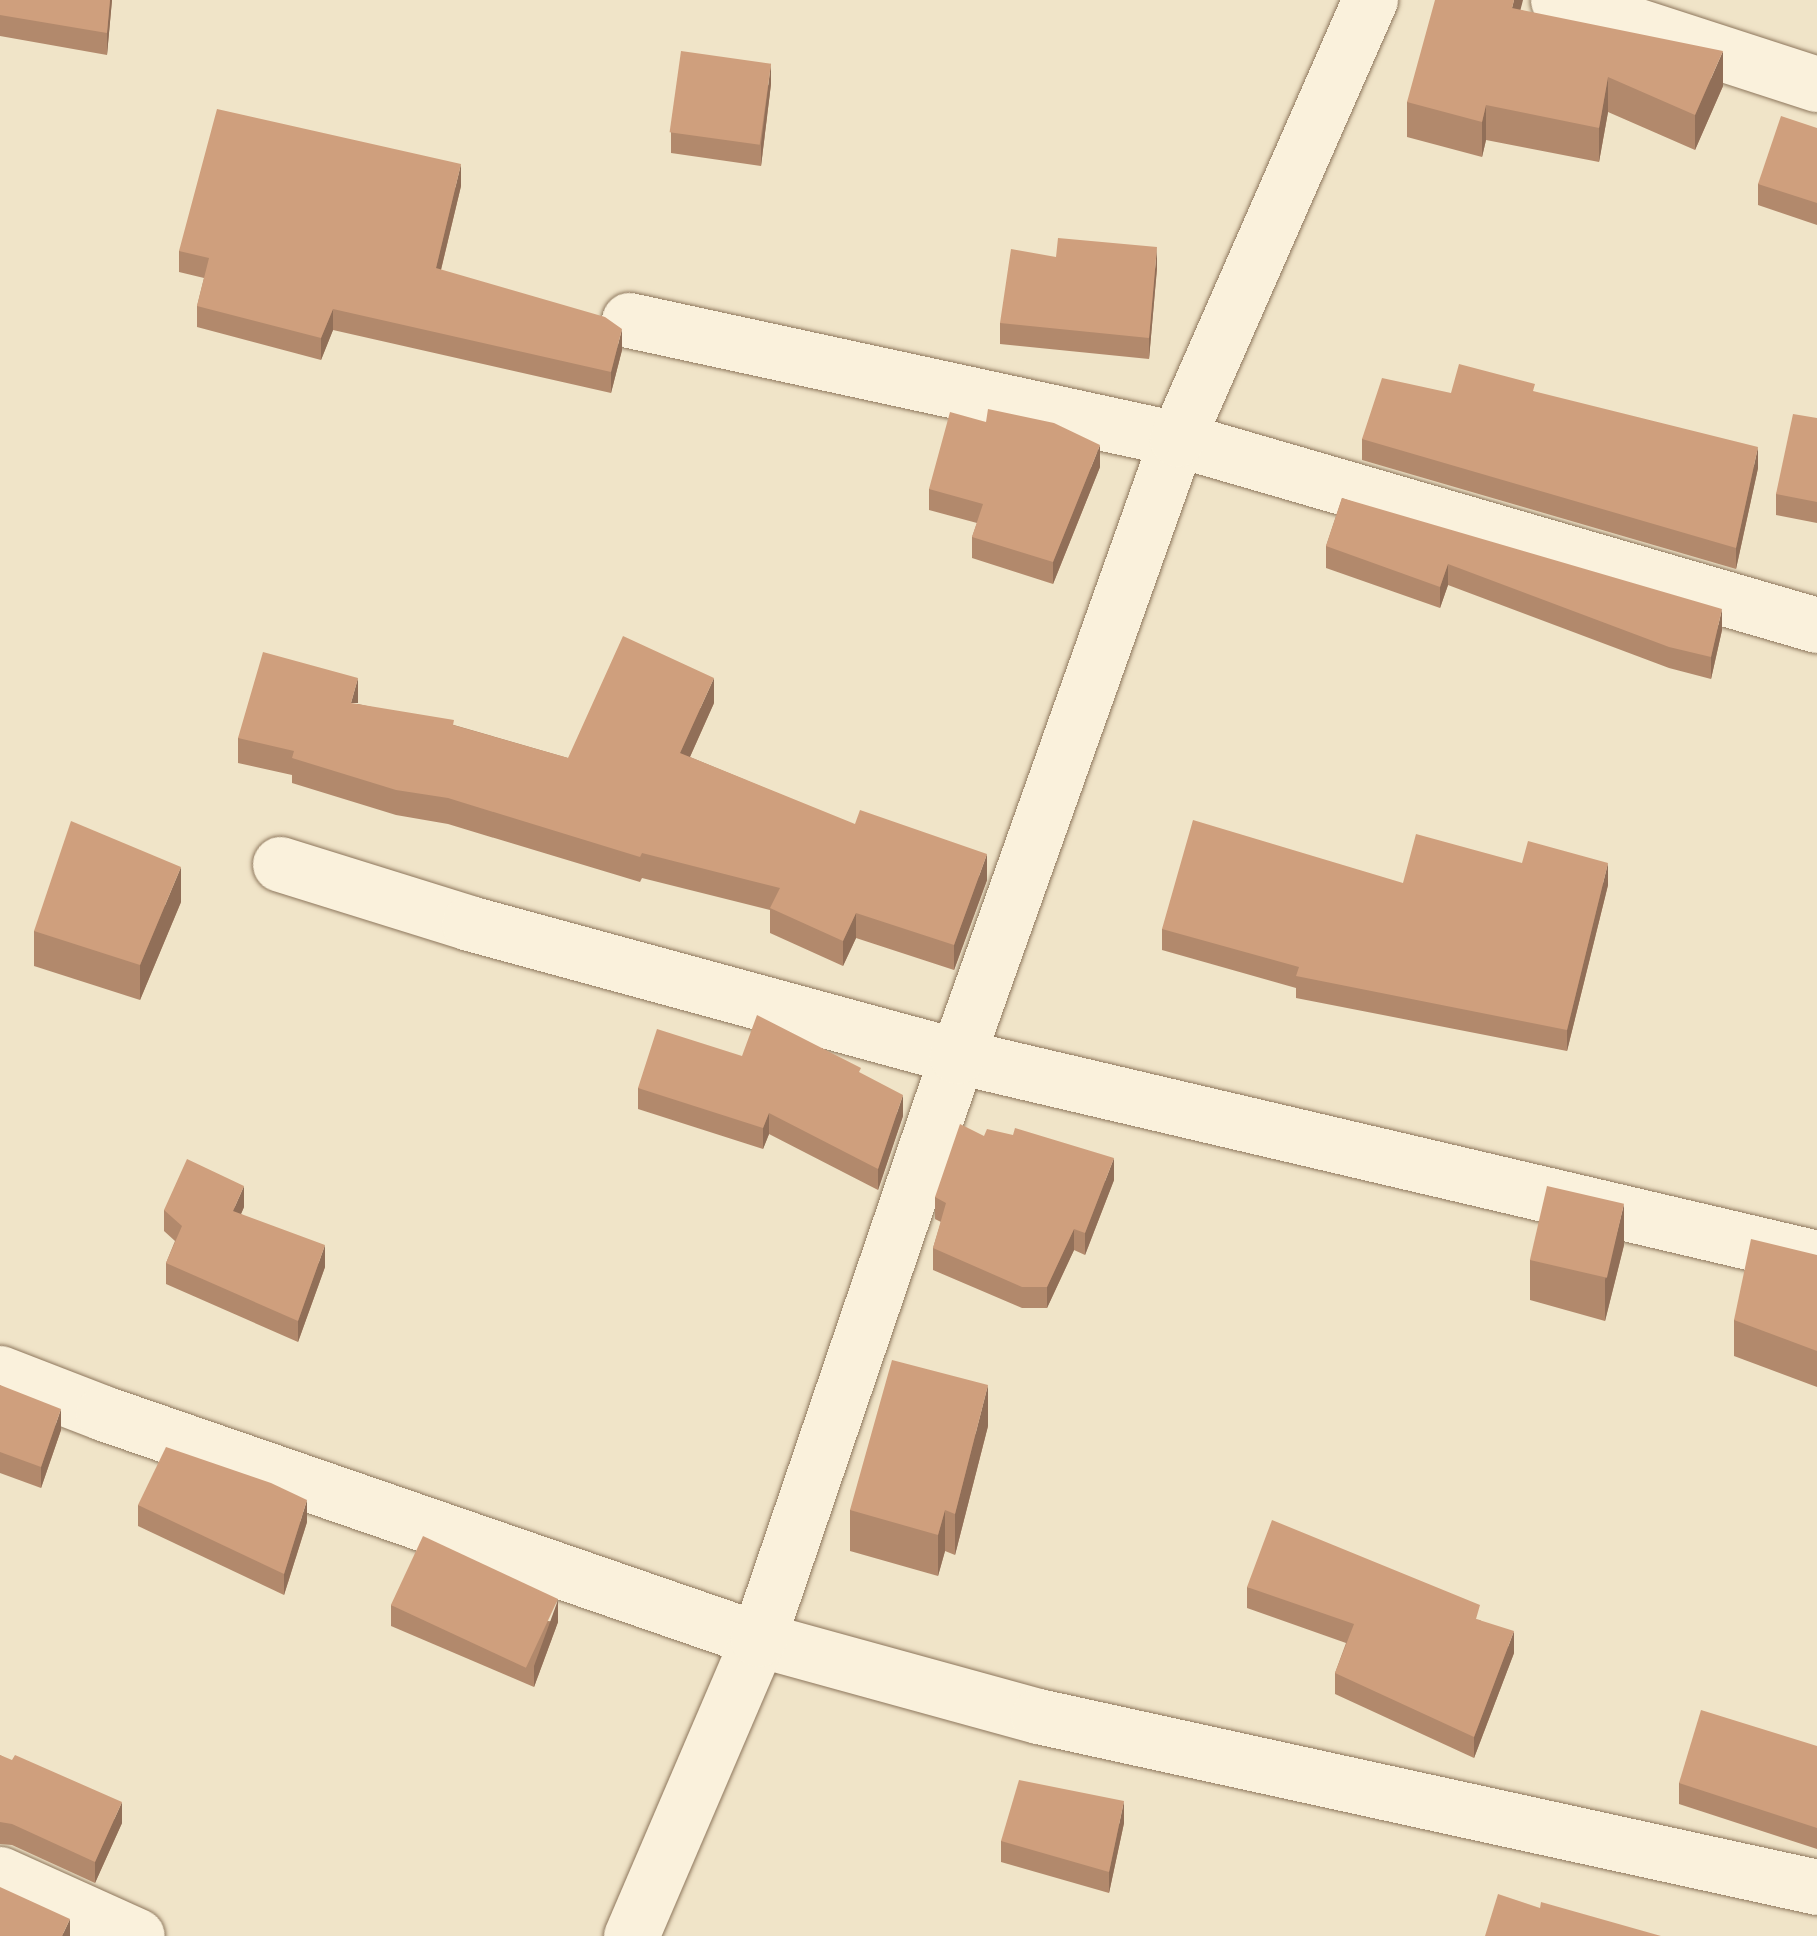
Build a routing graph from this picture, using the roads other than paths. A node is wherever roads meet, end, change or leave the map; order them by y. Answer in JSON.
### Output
{"nodes":[{"id":1,"x":1370,"y":0,"type":"edge"},
{"id":2,"x":1558,"y":0,"type":"edge"},
{"id":3,"x":1817,"y":84,"type":"edge"},
{"id":4,"x":629,"y":320,"type":"dead end"},
{"id":5,"x":1177,"y":439,"type":"junction"},
{"id":6,"x":1817,"y":625,"type":"edge"},
{"id":7,"x":280,"y":864,"type":"dead end"},
{"id":8,"x":957,"y":1056,"type":"junction"},
{"id":9,"x":1817,"y":1258,"type":"edge"},
{"id":10,"x":0,"y":1373,"type":"edge"},
{"id":11,"x":758,"y":1639,"type":"junction"},
{"id":12,"x":0,"y":1874,"type":"edge"},
{"id":13,"x":1817,"y":1887,"type":"edge"},
{"id":14,"x":137,"y":1936,"type":"edge"},
{"id":15,"x":630,"y":1936,"type":"edge"}],
"edges":[{"from":1,"to":5,"type":"street"},
{"from":2,"to":3,"type":"street"},
{"from":4,"to":5,"type":"street"},
{"from":5,"to":6,"type":"street"},
{"from":5,"to":8,"type":"street"},
{"from":7,"to":8,"type":"street"},
{"from":8,"to":9,"type":"street"},
{"from":8,"to":11,"type":"street"},
{"from":10,"to":11,"type":"street"},
{"from":11,"to":13,"type":"street"},
{"from":11,"to":15,"type":"street"},
{"from":12,"to":14,"type":"street"}]}
